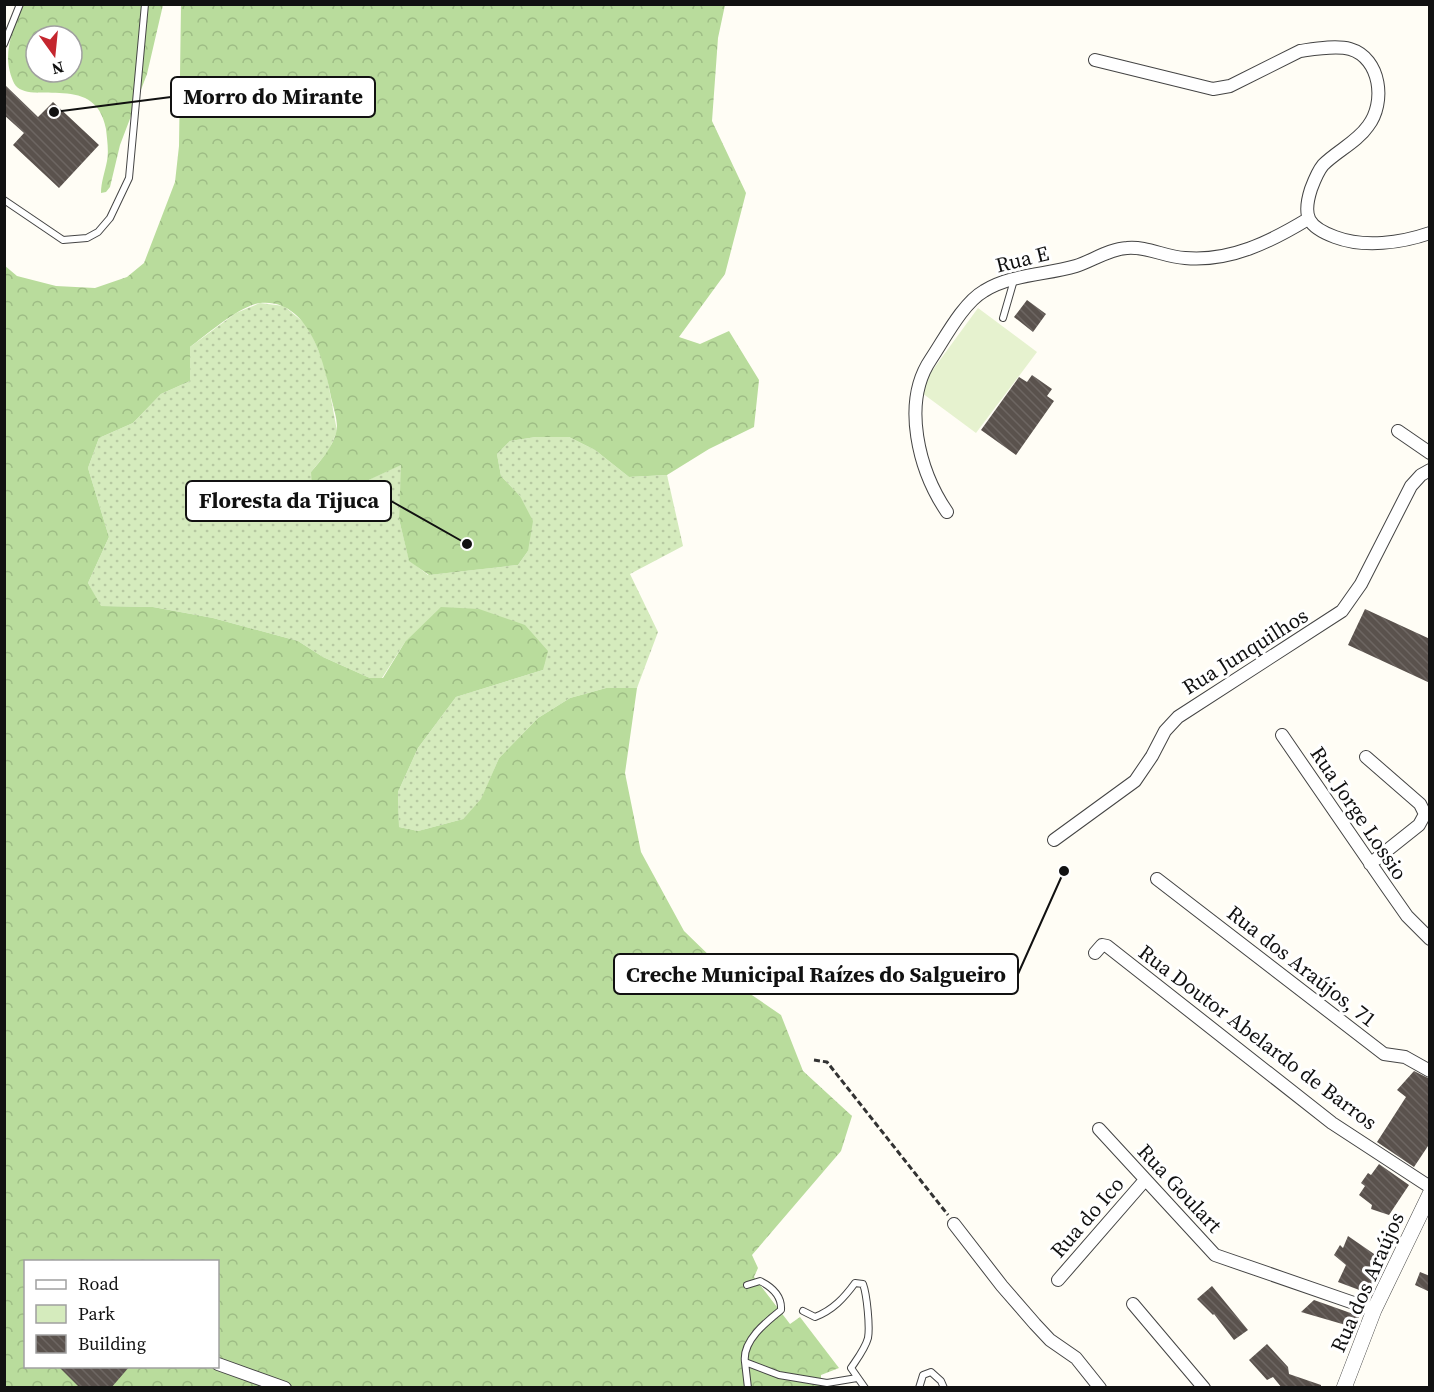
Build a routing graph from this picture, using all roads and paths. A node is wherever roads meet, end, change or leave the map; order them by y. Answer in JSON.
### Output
{"nodes":[{"id":1,"x":20,"y":4,"type":"edge"},
{"id":2,"x":144,"y":4,"type":"edge"},
{"id":3,"x":4,"y":44,"type":"edge"},
{"id":4,"x":1095,"y":60,"type":"dead end"},
{"id":5,"x":4,"y":200,"type":"edge"},
{"id":6,"x":1308,"y":219,"type":"junction"},
{"id":7,"x":1430,"y":233,"type":"edge"},
{"id":8,"x":1014,"y":280,"type":"junction"},
{"id":9,"x":1003,"y":318,"type":"dead end"},
{"id":10,"x":1398,"y":431,"type":"dead end"},
{"id":11,"x":1430,"y":453,"type":"edge"},
{"id":12,"x":1430,"y":470,"type":"edge"},
{"id":13,"x":947,"y":512,"type":"dead end"},
{"id":14,"x":1282,"y":735,"type":"dead end"},
{"id":15,"x":1366,"y":757,"type":"dead end"},
{"id":16,"x":1054,"y":840,"type":"dead end"},
{"id":17,"x":1370,"y":864,"type":"junction"},
{"id":18,"x":1157,"y":879,"type":"dead end"},
{"id":19,"x":1430,"y":939,"type":"edge"},
{"id":20,"x":1095,"y":953,"type":"dead end"},
{"id":21,"x":814,"y":1060,"type":"dead end"},
{"id":22,"x":1430,"y":1071,"type":"edge"},
{"id":23,"x":1099,"y":1129,"type":"dead end"},
{"id":24,"x":1145,"y":1180,"type":"junction"},
{"id":25,"x":1430,"y":1187,"type":"edge"},
{"id":26,"x":1430,"y":1194,"type":"edge"},
{"id":27,"x":954,"y":1224,"type":"joint"},
{"id":28,"x":1058,"y":1280,"type":"dead end"},
{"id":29,"x":747,"y":1285,"type":"dead end"},
{"id":30,"x":1133,"y":1304,"type":"dead end"},
{"id":31,"x":803,"y":1311,"type":"dead end"},
{"id":32,"x":1374,"y":1311,"type":"junction"},
{"id":33,"x":745,"y":1362,"type":"junction"},
{"id":34,"x":219,"y":1364,"type":"edge"},
{"id":35,"x":856,"y":1378,"type":"junction"},
{"id":36,"x":285,"y":1388,"type":"edge"},
{"id":37,"x":748,"y":1388,"type":"edge"},
{"id":38,"x":865,"y":1388,"type":"edge"},
{"id":39,"x":919,"y":1388,"type":"edge"},
{"id":40,"x":944,"y":1388,"type":"edge"},
{"id":41,"x":1100,"y":1388,"type":"edge"},
{"id":42,"x":1204,"y":1388,"type":"edge"},
{"id":43,"x":1344,"y":1388,"type":"edge"}],
"edges":[{"from":1,"to":3,"type":"lane"},
{"from":2,"to":5,"type":"lane"},
{"from":4,"to":6,"type":"street"},
{"from":6,"to":7,"type":"street"},
{"from":6,"to":8,"type":"street","name":"Rua E"},
{"from":8,"to":9,"type":"lane"},
{"from":8,"to":13,"type":"street","name":"Rua E"},
{"from":10,"to":11,"type":"street"},
{"from":12,"to":16,"type":"street","name":"Rua Junquilhos"},
{"from":14,"to":17,"type":"street","name":"Rua Jorge Lossio"},
{"from":15,"to":17,"type":"street"},
{"from":17,"to":19,"type":"street","name":"Rua Jorge Lossio"},
{"from":18,"to":22,"type":"street","name":"Rua dos Araújos, 71"},
{"from":20,"to":25,"type":"street","name":"Rua Doutor Abelardo de Barros"},
{"from":21,"to":27,"type":"path"},
{"from":23,"to":24,"type":"street","name":"Rua Goulart"},
{"from":24,"to":28,"type":"street","name":"Rua do Ico"},
{"from":24,"to":32,"type":"street","name":"Rua Goulart"},
{"from":26,"to":32,"type":"street","name":"Rua dos Araújos"},
{"from":27,"to":41,"type":"street"},
{"from":29,"to":33,"type":"lane"},
{"from":30,"to":42,"type":"street"},
{"from":31,"to":35,"type":"lane"},
{"from":32,"to":43,"type":"street","name":"Rua dos Araújos"},
{"from":33,"to":35,"type":"lane"},
{"from":33,"to":37,"type":"lane"},
{"from":34,"to":36,"type":"street"},
{"from":35,"to":38,"type":"lane"},
{"from":39,"to":40,"type":"lane"}]}
